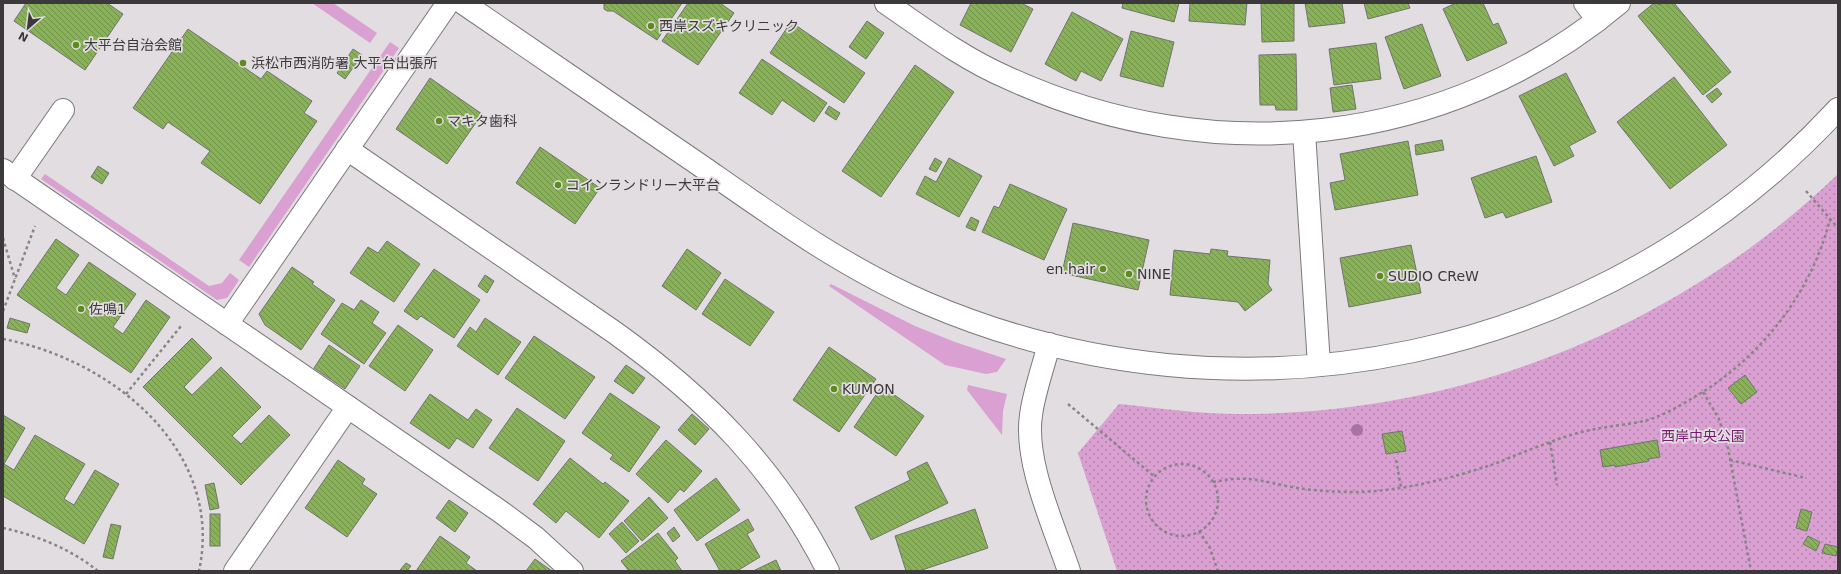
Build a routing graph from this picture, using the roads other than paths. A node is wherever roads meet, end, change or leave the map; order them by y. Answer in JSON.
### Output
{"nodes":[{"id":1,"x":448,"y":3,"type":"edge"},
{"id":2,"x":463,"y":3,"type":"edge"},
{"id":3,"x":886,"y":3,"type":"edge"},
{"id":4,"x":1585,"y":3,"type":"edge"},
{"id":5,"x":1619,"y":3,"type":"edge"},
{"id":6,"x":1598,"y":20,"type":"junction"},
{"id":7,"x":1838,"y":109,"type":"edge"},
{"id":8,"x":63,"y":110,"type":"dead end"},
{"id":9,"x":1304,"y":132,"type":"junction"},
{"id":10,"x":347,"y":149,"type":"junction"},
{"id":11,"x":9,"y":175,"type":"edge"},
{"id":12,"x":227,"y":324,"type":"junction"},
{"id":13,"x":1049,"y":344,"type":"junction"},
{"id":14,"x":1319,"y":366,"type":"junction"},
{"id":15,"x":348,"y":408,"type":"junction"},
{"id":16,"x":235,"y":571,"type":"edge"},
{"id":17,"x":572,"y":571,"type":"edge"},
{"id":18,"x":828,"y":571,"type":"edge"},
{"id":19,"x":1069,"y":571,"type":"edge"}],
"edges":[{"from":1,"to":10,"type":"street"},
{"from":2,"to":13,"type":"street"},
{"from":3,"to":9,"type":"street"},
{"from":4,"to":6,"type":"street"},
{"from":5,"to":6,"type":"street"},
{"from":6,"to":9,"type":"street"},
{"from":7,"to":14,"type":"street"},
{"from":8,"to":11,"type":"street"},
{"from":9,"to":14,"type":"street"},
{"from":10,"to":12,"type":"street"},
{"from":10,"to":18,"type":"street"},
{"from":11,"to":12,"type":"street"},
{"from":12,"to":15,"type":"street"},
{"from":13,"to":14,"type":"street"},
{"from":13,"to":19,"type":"street"},
{"from":15,"to":16,"type":"street"},
{"from":15,"to":17,"type":"street"}]}
